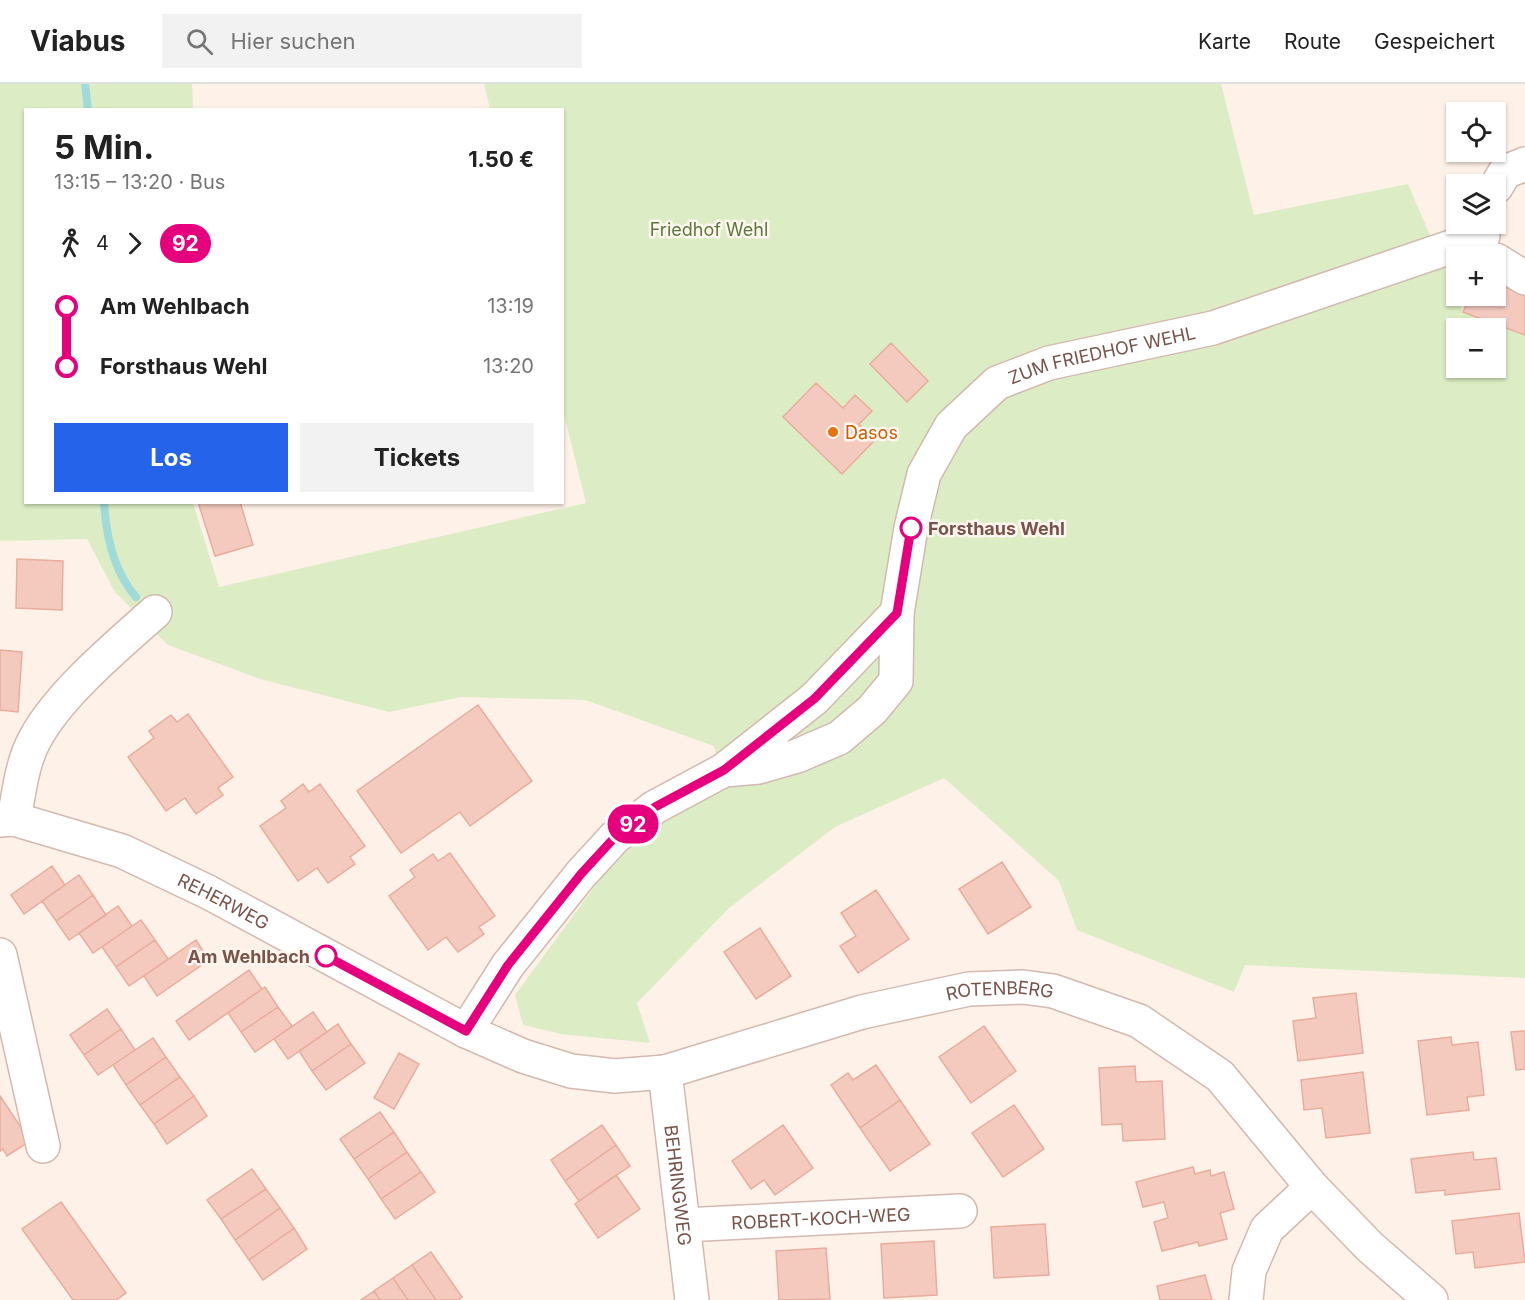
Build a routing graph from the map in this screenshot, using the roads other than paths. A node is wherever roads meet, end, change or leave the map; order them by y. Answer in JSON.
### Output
{"nodes":[{"id":1,"x":1525,"y":164,"type":"edge"},
{"id":2,"x":1504,"y":174,"type":"edge"},
{"id":3,"x":1489,"y":244,"type":"edge"},
{"id":4,"x":1525,"y":278,"type":"edge"},
{"id":5,"x":155,"y":612,"type":"dead end"},
{"id":6,"x":897,"y":613,"type":"junction"},
{"id":7,"x":724,"y":770,"type":"junction"},
{"id":8,"x":7,"y":819,"type":"edge"},
{"id":9,"x":0,"y":955,"type":"edge"},
{"id":10,"x":466,"y":1031,"type":"junction"},
{"id":11,"x":665,"y":1072,"type":"junction"},
{"id":12,"x":43,"y":1146,"type":"dead end"},
{"id":13,"x":1312,"y":1187,"type":"junction"},
{"id":14,"x":960,"y":1211,"type":"dead end"},
{"id":15,"x":683,"y":1225,"type":"junction"},
{"id":16,"x":692,"y":1300,"type":"edge"},
{"id":17,"x":1246,"y":1300,"type":"edge"},
{"id":18,"x":1431,"y":1300,"type":"edge"}],
"edges":[{"from":1,"to":2,"type":"street"},
{"from":3,"to":4,"type":"street","name":"ZUM FRIEDHOF WEHL"},
{"from":3,"to":6,"type":"street","name":"ZUM FRIEDHOF WEHL"},
{"from":5,"to":8,"type":"street"},
{"from":6,"to":7,"type":"street"},
{"from":6,"to":7,"type":"street","name":"ZUM FRIEDHOF WEHL"},
{"from":7,"to":10,"type":"street"},
{"from":8,"to":10,"type":"street","name":"REHERWEG"},
{"from":9,"to":12,"type":"street"},
{"from":10,"to":11,"type":"street","name":"ROTENBERG"},
{"from":11,"to":13,"type":"street","name":"ROTENBERG"},
{"from":11,"to":15,"type":"street","name":"BEHRINGWEG"},
{"from":13,"to":17,"type":"street"},
{"from":13,"to":18,"type":"street","name":"ROTENBERG"},
{"from":14,"to":15,"type":"street","name":"ROBERT-KOCH-WEG"},
{"from":15,"to":16,"type":"street","name":"BEHRINGWEG"}]}
